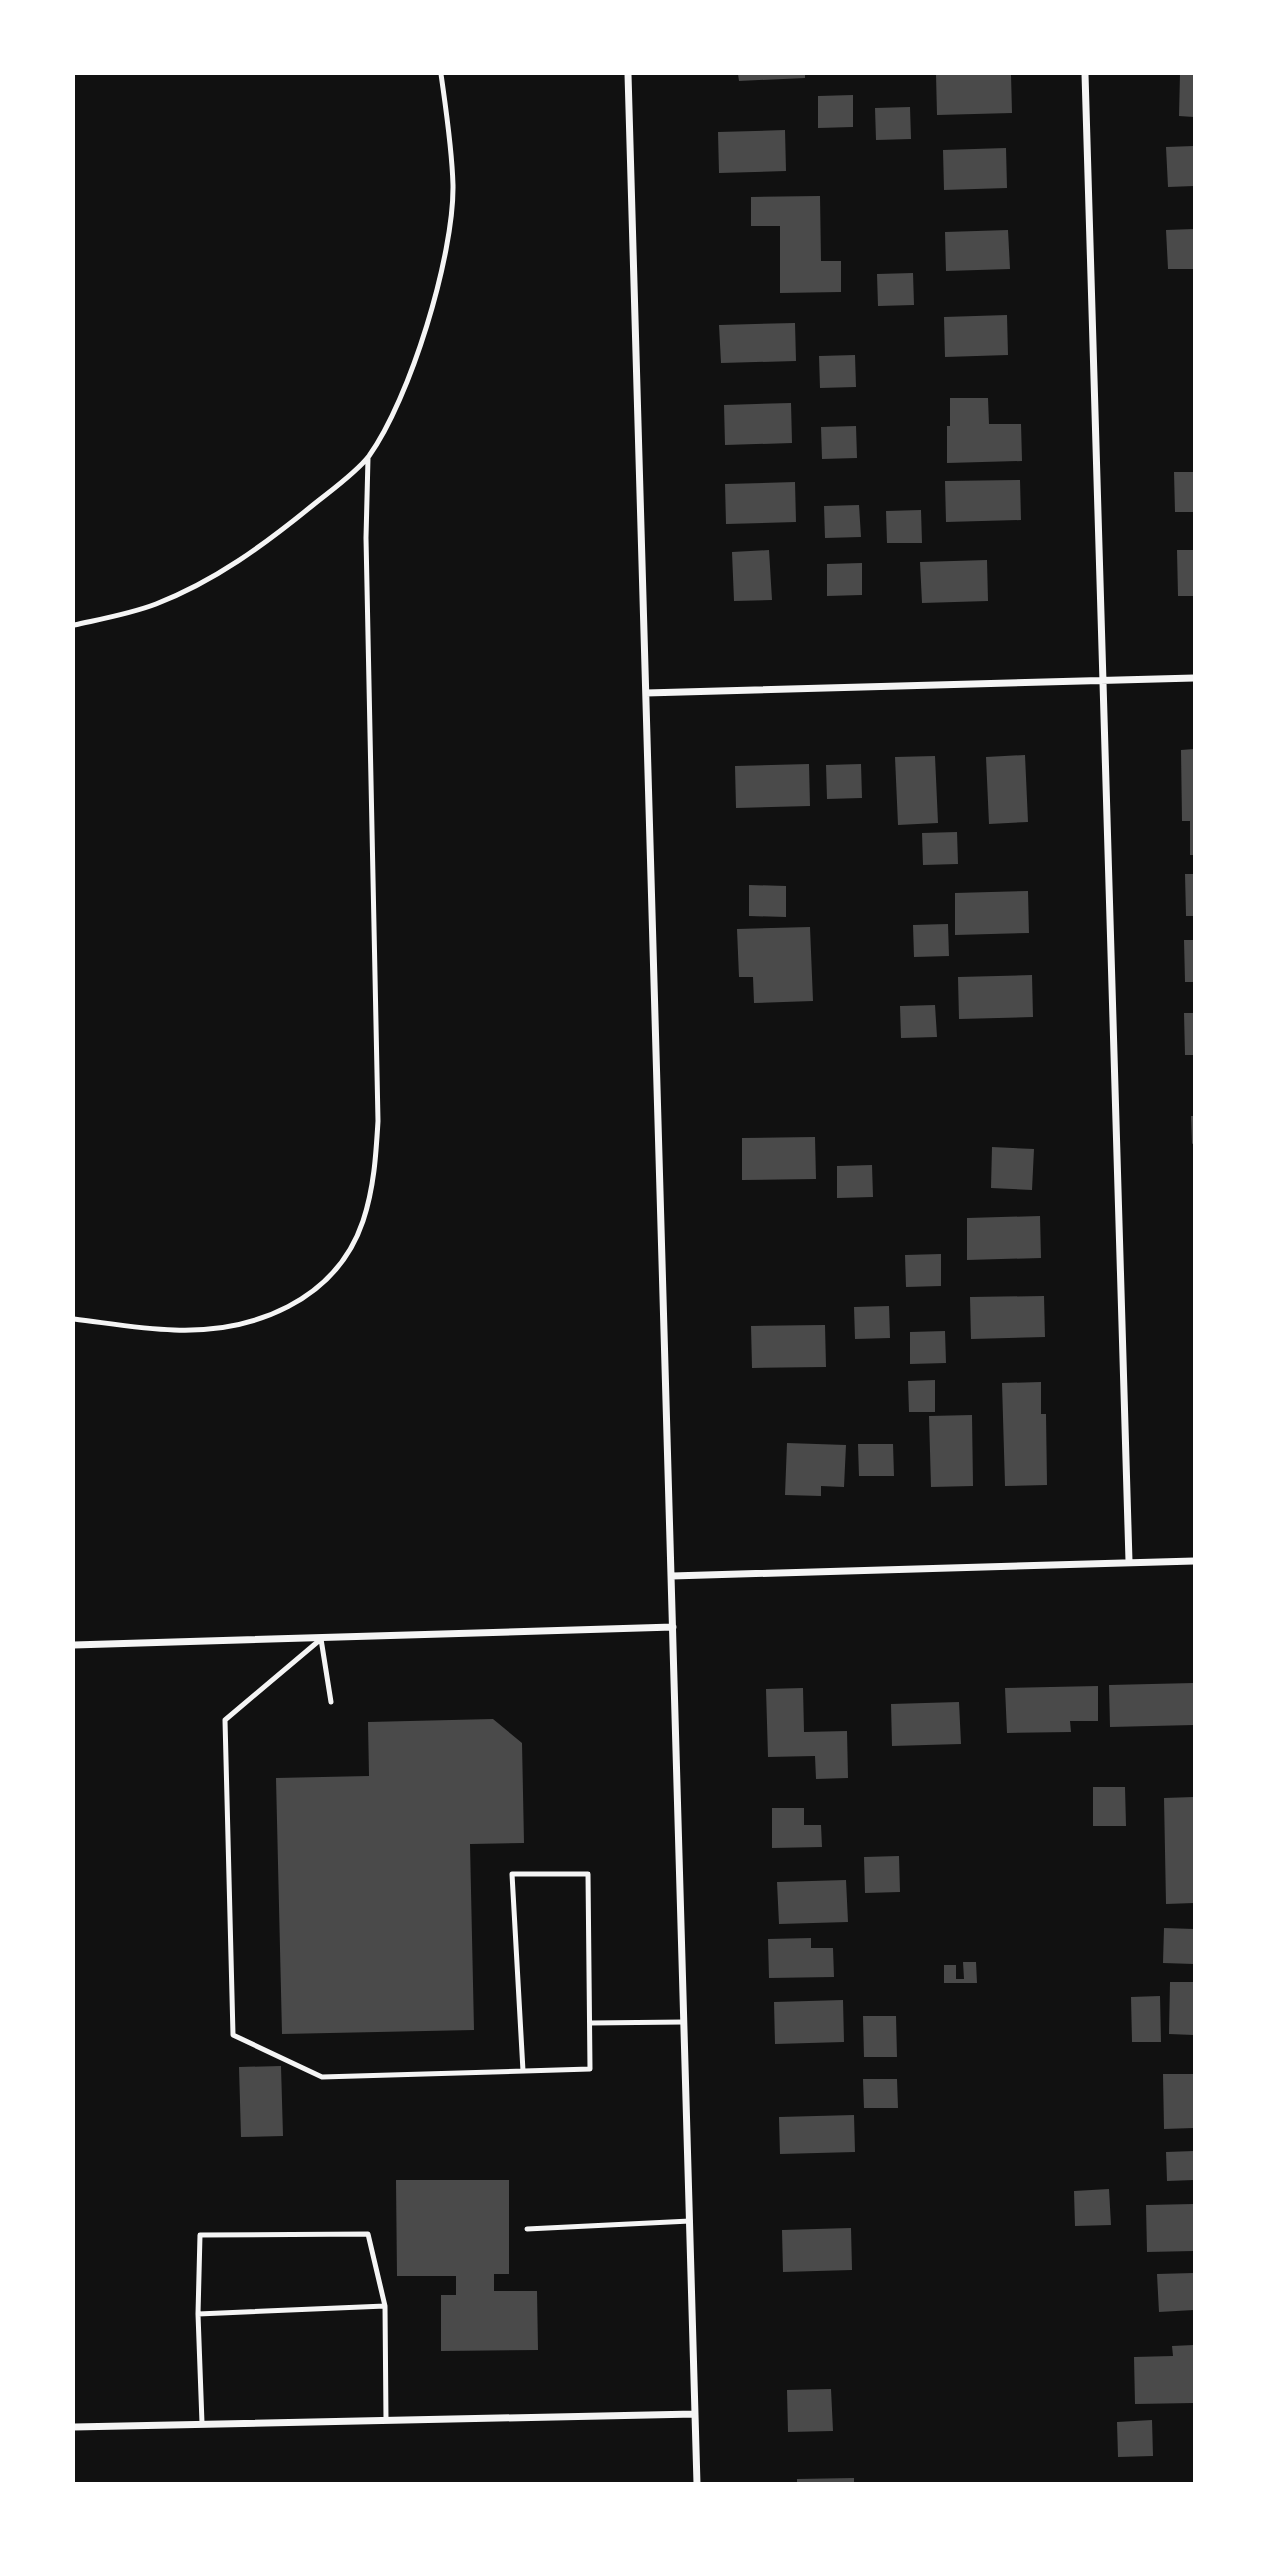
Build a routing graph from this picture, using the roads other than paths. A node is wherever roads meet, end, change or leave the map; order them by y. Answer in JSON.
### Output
{"nodes":[{"id":1,"x":441,"y":74,"type":"edge"},
{"id":2,"x":628,"y":74,"type":"edge"},
{"id":3,"x":1085,"y":74,"type":"edge"},
{"id":4,"x":368,"y":458,"type":"junction"},
{"id":5,"x":74,"y":625,"type":"edge"},
{"id":6,"x":1195,"y":678,"type":"edge"},
{"id":7,"x":1103,"y":681,"type":"junction"},
{"id":8,"x":646,"y":693,"type":"junction"},
{"id":9,"x":74,"y":1319,"type":"edge"},
{"id":10,"x":1129,"y":1561,"type":"junction"},
{"id":11,"x":1195,"y":1561,"type":"edge"},
{"id":12,"x":671,"y":1576,"type":"junction"},
{"id":13,"x":673,"y":1627,"type":"junction"},
{"id":14,"x":321,"y":1639,"type":"junction"},
{"id":15,"x":74,"y":1645,"type":"edge"},
{"id":16,"x":331,"y":1702,"type":"dead end"},
{"id":17,"x":684,"y":2022,"type":"junction"},
{"id":18,"x":590,"y":2023,"type":"junction"},
{"id":19,"x":523,"y":2071,"type":"junction"},
{"id":20,"x":690,"y":2221,"type":"junction"},
{"id":21,"x":527,"y":2229,"type":"dead end"},
{"id":22,"x":385,"y":2306,"type":"junction"},
{"id":23,"x":198,"y":2314,"type":"junction"},
{"id":24,"x":695,"y":2414,"type":"junction"},
{"id":25,"x":386,"y":2420,"type":"junction"},
{"id":26,"x":202,"y":2423,"type":"junction"},
{"id":27,"x":74,"y":2427,"type":"edge"},
{"id":28,"x":697,"y":2483,"type":"edge"}],
"edges":[{"from":1,"to":4,"type":"lane"},
{"from":2,"to":8,"type":"street"},
{"from":3,"to":7,"type":"street"},
{"from":4,"to":5,"type":"lane"},
{"from":4,"to":9,"type":"lane"},
{"from":6,"to":7,"type":"street"},
{"from":7,"to":8,"type":"street"},
{"from":7,"to":10,"type":"street"},
{"from":8,"to":12,"type":"street"},
{"from":10,"to":11,"type":"street"},
{"from":10,"to":12,"type":"street"},
{"from":12,"to":13,"type":"street"},
{"from":13,"to":14,"type":"street"},
{"from":13,"to":17,"type":"street"},
{"from":14,"to":15,"type":"street"},
{"from":14,"to":16,"type":"lane"},
{"from":14,"to":19,"type":"lane"},
{"from":17,"to":18,"type":"lane"},
{"from":17,"to":20,"type":"street"},
{"from":18,"to":19,"type":"lane"},
{"from":18,"to":19,"type":"lane"},
{"from":20,"to":21,"type":"lane"},
{"from":20,"to":24,"type":"street"},
{"from":22,"to":23,"type":"lane"},
{"from":22,"to":23,"type":"lane"},
{"from":22,"to":25,"type":"lane"},
{"from":23,"to":26,"type":"lane"},
{"from":24,"to":25,"type":"street"},
{"from":24,"to":28,"type":"street"},
{"from":25,"to":26,"type":"street"},
{"from":26,"to":27,"type":"street"}]}
